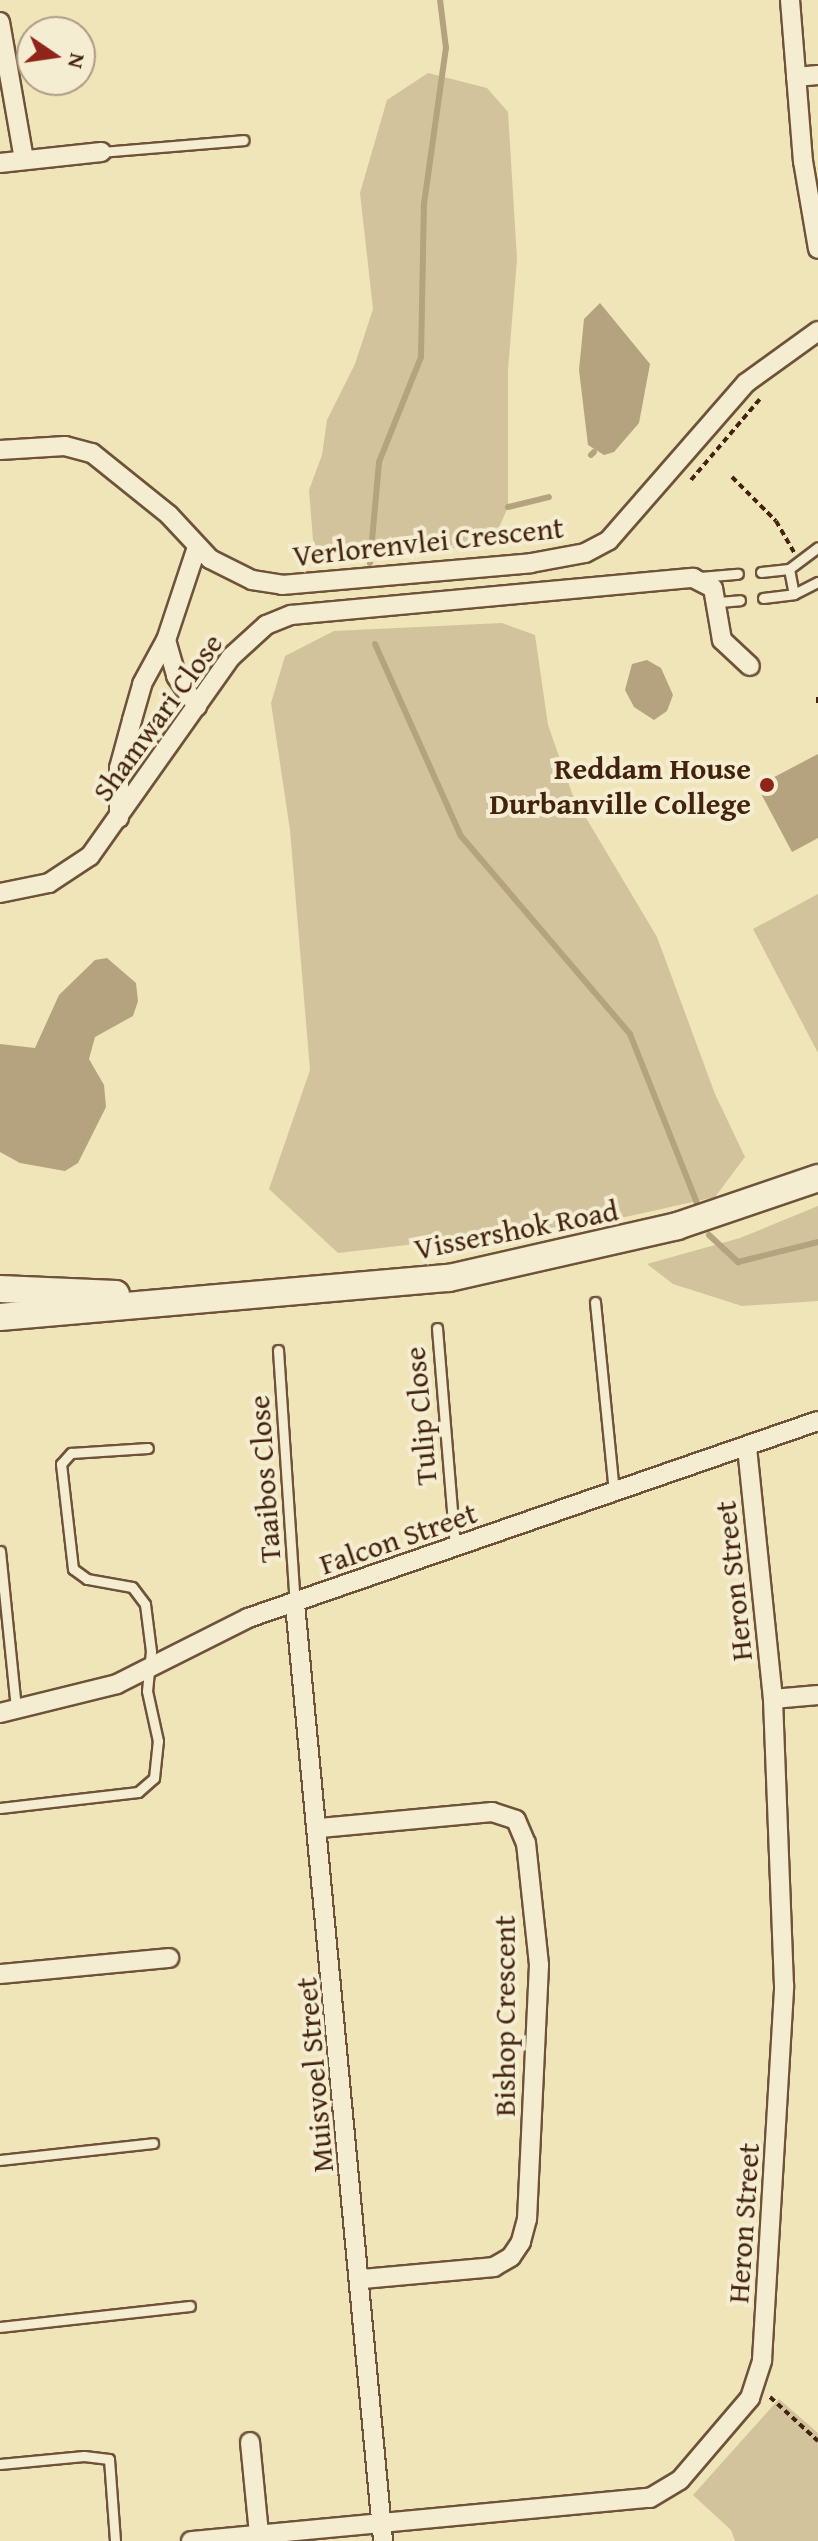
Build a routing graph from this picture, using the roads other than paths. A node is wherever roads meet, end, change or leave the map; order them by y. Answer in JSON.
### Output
{"nodes":[{"id":1,"x":790,"y":0,"type":"edge"},
{"id":2,"x":0,"y":22,"type":"edge"},
{"id":3,"x":818,"y":75,"type":"edge"},
{"id":4,"x":796,"y":77,"type":"junction"},
{"id":5,"x":243,"y":140,"type":"dead end"},
{"id":6,"x":101,"y":152,"type":"joint"},
{"id":7,"x":24,"y":160,"type":"junction"},
{"id":8,"x":0,"y":163,"type":"edge"},
{"id":9,"x":812,"y":186,"type":"edge"},
{"id":10,"x":818,"y":249,"type":"edge"},
{"id":11,"x":818,"y":331,"type":"edge"},
{"id":12,"x":0,"y":450,"type":"edge"},
{"id":13,"x":197,"y":547,"type":"junction"},
{"id":14,"x":818,"y":547,"type":"edge"},
{"id":15,"x":789,"y":569,"type":"junction"},
{"id":16,"x":761,"y":572,"type":"dead end"},
{"id":17,"x":738,"y":574,"type":"dead end"},
{"id":18,"x":693,"y":578,"type":"junction"},
{"id":19,"x":818,"y":582,"type":"edge"},
{"id":20,"x":794,"y":594,"type":"junction"},
{"id":21,"x":763,"y":598,"type":"dead end"},
{"id":22,"x":740,"y":600,"type":"dead end"},
{"id":23,"x":719,"y":602,"type":"junction"},
{"id":24,"x":166,"y":640,"type":"junction"},
{"id":25,"x":750,"y":666,"type":"dead end"},
{"id":26,"x":197,"y":706,"type":"junction"},
{"id":27,"x":119,"y":818,"type":"junction"},
{"id":28,"x":0,"y":893,"type":"edge"},
{"id":29,"x":818,"y":1178,"type":"edge"},
{"id":30,"x":0,"y":1289,"type":"edge"},
{"id":31,"x":218,"y":1299,"type":"junction"},
{"id":32,"x":595,"y":1302,"type":"dead end"},
{"id":33,"x":0,"y":1317,"type":"edge"},
{"id":34,"x":437,"y":1328,"type":"dead end"},
{"id":35,"x":278,"y":1350,"type":"dead end"},
{"id":36,"x":818,"y":1421,"type":"edge"},
{"id":37,"x":148,"y":1448,"type":"dead end"},
{"id":38,"x":747,"y":1448,"type":"junction"},
{"id":39,"x":614,"y":1494,"type":"junction"},
{"id":40,"x":455,"y":1548,"type":"junction"},
{"id":41,"x":0,"y":1551,"type":"edge"},
{"id":42,"x":295,"y":1604,"type":"junction"},
{"id":43,"x":149,"y":1671,"type":"junction"},
{"id":44,"x":818,"y":1695,"type":"edge"},
{"id":45,"x":773,"y":1699,"type":"junction"},
{"id":46,"x":8,"y":1713,"type":"edge"},
{"id":47,"x":0,"y":1808,"type":"edge"},
{"id":48,"x":320,"y":1828,"type":"junction"},
{"id":49,"x":169,"y":1958,"type":"dead end"},
{"id":50,"x":0,"y":1974,"type":"edge"},
{"id":51,"x":153,"y":2143,"type":"dead end"},
{"id":52,"x":0,"y":2160,"type":"edge"},
{"id":53,"x":361,"y":2279,"type":"junction"},
{"id":54,"x":190,"y":2306,"type":"dead end"},
{"id":55,"x":0,"y":2327,"type":"edge"},
{"id":56,"x":250,"y":2442,"type":"dead end"},
{"id":57,"x":0,"y":2464,"type":"edge"},
{"id":58,"x":382,"y":2532,"type":"edge"},
{"id":59,"x":259,"y":2534,"type":"junction"},
{"id":60,"x":115,"y":2541,"type":"edge"},
{"id":61,"x":191,"y":2541,"type":"edge"}],
"edges":[{"from":1,"to":4,"type":"street"},
{"from":2,"to":7,"type":"street"},
{"from":3,"to":4,"type":"street"},
{"from":4,"to":9,"type":"street"},
{"from":5,"to":6,"type":"lane"},
{"from":6,"to":7,"type":"street"},
{"from":7,"to":8,"type":"street"},
{"from":9,"to":10,"type":"street"},
{"from":11,"to":13,"type":"street","name":"Verlorenvlei Crescent"},
{"from":12,"to":13,"type":"street","name":"Verlorenvlei Crescent"},
{"from":13,"to":24,"type":"street"},
{"from":14,"to":15,"type":"lane"},
{"from":15,"to":16,"type":"lane"},
{"from":15,"to":20,"type":"lane"},
{"from":17,"to":18,"type":"lane"},
{"from":18,"to":23,"type":"street"},
{"from":18,"to":26,"type":"street","name":"Shamwari Close"},
{"from":19,"to":20,"type":"lane"},
{"from":20,"to":21,"type":"lane"},
{"from":22,"to":23,"type":"lane"},
{"from":23,"to":25,"type":"street"},
{"from":24,"to":26,"type":"street"},
{"from":24,"to":27,"type":"street"},
{"from":26,"to":27,"type":"street","name":"Shamwari Close"},
{"from":27,"to":28,"type":"street","name":"Shamwari Close"},
{"from":29,"to":31,"type":"main road","name":"Vissershok Road"},
{"from":30,"to":31,"type":"main road"},
{"from":31,"to":33,"type":"main road"},
{"from":32,"to":39,"type":"lane"},
{"from":34,"to":40,"type":"lane","name":"Tulip Close"},
{"from":35,"to":42,"type":"lane","name":"Taaibos Close"},
{"from":36,"to":38,"type":"street","name":"Falcon Street"},
{"from":37,"to":43,"type":"lane"},
{"from":38,"to":39,"type":"street","name":"Falcon Street"},
{"from":38,"to":45,"type":"street","name":"Heron Street"},
{"from":39,"to":40,"type":"street","name":"Falcon Street"},
{"from":40,"to":42,"type":"street","name":"Falcon Street"},
{"from":41,"to":46,"type":"lane"},
{"from":42,"to":43,"type":"street","name":"Falcon Street"},
{"from":42,"to":48,"type":"street","name":"Muisvoel Street"},
{"from":43,"to":46,"type":"street","name":"Falcon Street"},
{"from":43,"to":47,"type":"lane"},
{"from":44,"to":45,"type":"street"},
{"from":45,"to":58,"type":"street","name":"Heron Street"},
{"from":48,"to":53,"type":"street","name":"Muisvoel Street"},
{"from":48,"to":53,"type":"street","name":"Bishop Crescent"},
{"from":49,"to":50,"type":"street"},
{"from":51,"to":52,"type":"lane"},
{"from":53,"to":58,"type":"street","name":"Muisvoel Street"},
{"from":54,"to":55,"type":"lane"},
{"from":56,"to":59,"type":"street"},
{"from":57,"to":60,"type":"lane"},
{"from":58,"to":59,"type":"street","name":"Heron Street"},
{"from":59,"to":61,"type":"street","name":"Heron Street"}]}
